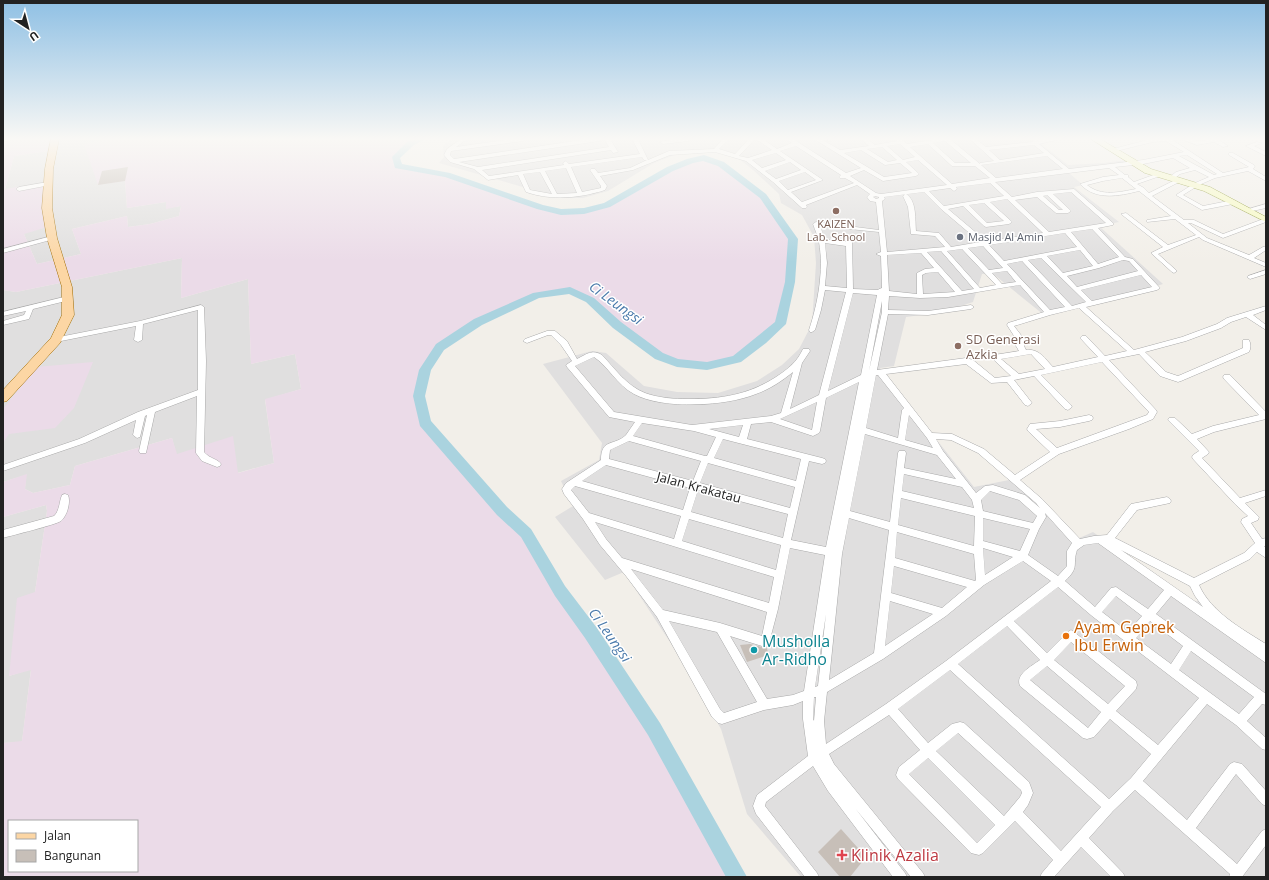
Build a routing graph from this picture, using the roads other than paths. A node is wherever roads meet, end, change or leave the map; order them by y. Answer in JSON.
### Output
{"nodes":[{"id":1,"x":48,"y":180,"type":"edge"},
{"id":2,"x":523,"y":180,"type":"edge"},
{"id":3,"x":547,"y":180,"type":"edge"},
{"id":4,"x":574,"y":180,"type":"edge"},
{"id":5,"x":599,"y":180,"type":"edge"},
{"id":6,"x":818,"y":180,"type":"edge"},
{"id":7,"x":849,"y":180,"type":"edge"},
{"id":8,"x":850,"y":180,"type":"edge"},
{"id":9,"x":944,"y":180,"type":"edge"},
{"id":10,"x":1002,"y":180,"type":"edge"},
{"id":11,"x":1099,"y":180,"type":"edge"},
{"id":12,"x":1132,"y":180,"type":"edge"},
{"id":13,"x":1144,"y":180,"type":"edge"},
{"id":14,"x":1174,"y":180,"type":"edge"},
{"id":15,"x":1180,"y":180,"type":"edge"},
{"id":16,"x":1206,"y":180,"type":"edge"},
{"id":17,"x":775,"y":181,"type":"edge"},
{"id":18,"x":993,"y":181,"type":"junction"},
{"id":19,"x":1136,"y":183,"type":"junction"},
{"id":20,"x":48,"y":184,"type":"junction"},
{"id":21,"x":1196,"y":184,"type":"junction"},
{"id":22,"x":854,"y":185,"type":"junction"},
{"id":23,"x":953,"y":188,"type":"junction"},
{"id":24,"x":19,"y":189,"type":"dead end"},
{"id":25,"x":1142,"y":189,"type":"junction"},
{"id":26,"x":927,"y":191,"type":"junction"},
{"id":27,"x":787,"y":192,"type":"junction"},
{"id":28,"x":1048,"y":192,"type":"junction"},
{"id":29,"x":580,"y":194,"type":"junction"},
{"id":30,"x":1037,"y":194,"type":"junction"},
{"id":31,"x":555,"y":195,"type":"junction"},
{"id":32,"x":1149,"y":195,"type":"junction"},
{"id":33,"x":906,"y":196,"type":"junction"},
{"id":34,"x":877,"y":198,"type":"junction"},
{"id":35,"x":1009,"y":198,"type":"junction"},
{"id":36,"x":986,"y":201,"type":"junction"},
{"id":37,"x":1233,"y":202,"type":"junction"},
{"id":38,"x":964,"y":204,"type":"junction"},
{"id":39,"x":1266,"y":206,"type":"edge"},
{"id":40,"x":943,"y":208,"type":"junction"},
{"id":41,"x":1248,"y":210,"type":"junction"},
{"id":42,"x":1124,"y":214,"type":"dead end"},
{"id":43,"x":1176,"y":217,"type":"junction"},
{"id":44,"x":1266,"y":220,"type":"edge"},
{"id":45,"x":1149,"y":221,"type":"dead end"},
{"id":46,"x":1182,"y":222,"type":"junction"},
{"id":47,"x":1094,"y":227,"type":"junction"},
{"id":48,"x":1067,"y":231,"type":"junction"},
{"id":49,"x":877,"y":232,"type":"junction"},
{"id":50,"x":1048,"y":234,"type":"junction"},
{"id":51,"x":1200,"y":235,"type":"junction"},
{"id":52,"x":52,"y":238,"type":"junction"},
{"id":53,"x":822,"y":241,"type":"junction"},
{"id":54,"x":984,"y":243,"type":"junction"},
{"id":55,"x":964,"y":247,"type":"junction"},
{"id":56,"x":1167,"y":247,"type":"junction"},
{"id":57,"x":1082,"y":248,"type":"junction"},
{"id":58,"x":1266,"y":248,"type":"edge"},
{"id":59,"x":946,"y":249,"type":"junction"},
{"id":60,"x":3,"y":251,"type":"edge"},
{"id":61,"x":923,"y":252,"type":"junction"},
{"id":62,"x":881,"y":254,"type":"junction"},
{"id":63,"x":1043,"y":256,"type":"junction"},
{"id":64,"x":1122,"y":258,"type":"junction"},
{"id":65,"x":1249,"y":258,"type":"junction"},
{"id":66,"x":1023,"y":259,"type":"junction"},
{"id":67,"x":1003,"y":263,"type":"junction"},
{"id":68,"x":1266,"y":265,"type":"edge"},
{"id":69,"x":1097,"y":267,"type":"junction"},
{"id":70,"x":1008,"y":269,"type":"junction"},
{"id":71,"x":939,"y":270,"type":"junction"},
{"id":72,"x":1174,"y":271,"type":"dead end"},
{"id":73,"x":987,"y":272,"type":"junction"},
{"id":74,"x":1143,"y":272,"type":"junction"},
{"id":75,"x":1266,"y":272,"type":"edge"},
{"id":76,"x":945,"y":276,"type":"junction"},
{"id":77,"x":1062,"y":276,"type":"junction"},
{"id":78,"x":1250,"y":277,"type":"dead end"},
{"id":79,"x":1021,"y":283,"type":"junction"},
{"id":80,"x":1000,"y":286,"type":"junction"},
{"id":81,"x":821,"y":288,"type":"junction"},
{"id":82,"x":1076,"y":289,"type":"junction"},
{"id":83,"x":979,"y":290,"type":"junction"},
{"id":84,"x":850,"y":291,"type":"junction"},
{"id":85,"x":960,"y":293,"type":"junction"},
{"id":86,"x":884,"y":294,"type":"junction"},
{"id":87,"x":948,"y":295,"type":"junction"},
{"id":88,"x":920,"y":296,"type":"junction"},
{"id":89,"x":68,"y":298,"type":"junction"},
{"id":90,"x":1091,"y":304,"type":"junction"},
{"id":91,"x":1081,"y":306,"type":"junction"},
{"id":92,"x":30,"y":307,"type":"junction"},
{"id":93,"x":970,"y":307,"type":"dead end"},
{"id":94,"x":1070,"y":308,"type":"junction"},
{"id":95,"x":1266,"y":308,"type":"edge"},
{"id":96,"x":885,"y":312,"type":"junction"},
{"id":97,"x":1049,"y":313,"type":"junction"},
{"id":98,"x":3,"y":314,"type":"edge"},
{"id":99,"x":1247,"y":314,"type":"junction"},
{"id":100,"x":3,"y":323,"type":"edge"},
{"id":101,"x":140,"y":323,"type":"junction"},
{"id":102,"x":1266,"y":328,"type":"edge"},
{"id":103,"x":812,"y":330,"type":"dead end"},
{"id":104,"x":1084,"y":338,"type":"dead end"},
{"id":105,"x":56,"y":340,"type":"junction"},
{"id":106,"x":138,"y":340,"type":"dead end"},
{"id":107,"x":527,"y":341,"type":"dead end"},
{"id":108,"x":1246,"y":342,"type":"dead end"},
{"id":109,"x":806,"y":351,"type":"dead end"},
{"id":110,"x":1136,"y":352,"type":"junction"},
{"id":111,"x":1024,"y":353,"type":"junction"},
{"id":112,"x":1103,"y":359,"type":"junction"},
{"id":113,"x":575,"y":361,"type":"junction"},
{"id":114,"x":799,"y":364,"type":"junction"},
{"id":115,"x":1051,"y":370,"type":"junction"},
{"id":116,"x":872,"y":374,"type":"junction"},
{"id":117,"x":1036,"y":374,"type":"junction"},
{"id":118,"x":1227,"y":377,"type":"dead end"},
{"id":119,"x":1018,"y":378,"type":"junction"},
{"id":120,"x":1009,"y":379,"type":"junction"},
{"id":121,"x":201,"y":392,"type":"junction"},
{"id":122,"x":822,"y":397,"type":"junction"},
{"id":123,"x":3,"y":398,"type":"edge"},
{"id":124,"x":1028,"y":403,"type":"dead end"},
{"id":125,"x":1068,"y":407,"type":"dead end"},
{"id":126,"x":152,"y":410,"type":"junction"},
{"id":127,"x":906,"y":410,"type":"dead end"},
{"id":128,"x":141,"y":414,"type":"junction"},
{"id":129,"x":784,"y":415,"type":"junction"},
{"id":130,"x":1266,"y":416,"type":"edge"},
{"id":131,"x":1089,"y":418,"type":"dead end"},
{"id":132,"x":771,"y":419,"type":"junction"},
{"id":133,"x":640,"y":420,"type":"junction"},
{"id":134,"x":1172,"y":420,"type":"dead end"},
{"id":135,"x":748,"y":422,"type":"junction"},
{"id":136,"x":692,"y":428,"type":"junction"},
{"id":137,"x":861,"y":430,"type":"junction"},
{"id":138,"x":137,"y":435,"type":"dead end"},
{"id":139,"x":721,"y":435,"type":"junction"},
{"id":140,"x":930,"y":436,"type":"junction"},
{"id":141,"x":628,"y":438,"type":"junction"},
{"id":142,"x":1191,"y":438,"type":"junction"},
{"id":143,"x":742,"y":440,"type":"junction"},
{"id":144,"x":901,"y":442,"type":"junction"},
{"id":145,"x":143,"y":451,"type":"dead end"},
{"id":146,"x":1056,"y":452,"type":"junction"},
{"id":147,"x":902,"y":453,"type":"dead end"},
{"id":148,"x":940,"y":453,"type":"junction"},
{"id":149,"x":806,"y":457,"type":"junction"},
{"id":150,"x":708,"y":460,"type":"junction"},
{"id":151,"x":605,"y":461,"type":"junction"},
{"id":152,"x":822,"y":461,"type":"dead end"},
{"id":153,"x":217,"y":464,"type":"dead end"},
{"id":154,"x":3,"y":468,"type":"edge"},
{"id":155,"x":900,"y":470,"type":"junction"},
{"id":156,"x":1014,"y":480,"type":"junction"},
{"id":157,"x":574,"y":482,"type":"junction"},
{"id":158,"x":963,"y":484,"type":"junction"},
{"id":159,"x":800,"y":485,"type":"junction"},
{"id":160,"x":695,"y":486,"type":"junction"},
{"id":161,"x":897,"y":493,"type":"junction"},
{"id":162,"x":1266,"y":493,"type":"edge"},
{"id":163,"x":65,"y":496,"type":"dead end"},
{"id":164,"x":976,"y":499,"type":"junction"},
{"id":165,"x":1167,"y":501,"type":"dead end"},
{"id":166,"x":1238,"y":502,"type":"junction"},
{"id":167,"x":794,"y":512,"type":"junction"},
{"id":168,"x":841,"y":513,"type":"junction"},
{"id":169,"x":979,"y":513,"type":"junction"},
{"id":170,"x":687,"y":515,"type":"junction"},
{"id":171,"x":586,"y":516,"type":"junction"},
{"id":172,"x":892,"y":527,"type":"junction"},
{"id":173,"x":1035,"y":527,"type":"junction"},
{"id":174,"x":3,"y":534,"type":"edge"},
{"id":175,"x":1104,"y":539,"type":"junction"},
{"id":176,"x":786,"y":543,"type":"junction"},
{"id":177,"x":1078,"y":543,"type":"junction"},
{"id":178,"x":677,"y":544,"type":"junction"},
{"id":179,"x":1261,"y":544,"type":"edge"},
{"id":180,"x":978,"y":547,"type":"junction"},
{"id":181,"x":834,"y":553,"type":"junction"},
{"id":182,"x":1266,"y":554,"type":"edge"},
{"id":183,"x":1023,"y":556,"type":"junction"},
{"id":184,"x":619,"y":561,"type":"junction"},
{"id":185,"x":890,"y":561,"type":"junction"},
{"id":186,"x":780,"y":575,"type":"junction"},
{"id":187,"x":1058,"y":581,"type":"junction"},
{"id":188,"x":1194,"y":582,"type":"junction"},
{"id":189,"x":979,"y":584,"type":"junction"},
{"id":190,"x":1170,"y":590,"type":"junction"},
{"id":191,"x":884,"y":595,"type":"junction"},
{"id":192,"x":773,"y":609,"type":"junction"},
{"id":193,"x":943,"y":613,"type":"junction"},
{"id":194,"x":1095,"y":613,"type":"junction"},
{"id":195,"x":660,"y":614,"type":"junction"},
{"id":196,"x":1149,"y":615,"type":"junction"},
{"id":197,"x":1008,"y":621,"type":"junction"},
{"id":198,"x":720,"y":628,"type":"junction"},
{"id":199,"x":1129,"y":639,"type":"junction"},
{"id":200,"x":1190,"y":644,"type":"junction"},
{"id":201,"x":1266,"y":650,"type":"edge"},
{"id":202,"x":879,"y":656,"type":"junction"},
{"id":203,"x":1266,"y":658,"type":"edge"},
{"id":204,"x":1047,"y":660,"type":"junction"},
{"id":205,"x":950,"y":664,"type":"junction"},
{"id":206,"x":1172,"y":670,"type":"junction"},
{"id":207,"x":823,"y":689,"type":"junction"},
{"id":208,"x":809,"y":695,"type":"junction"},
{"id":209,"x":1206,"y":697,"type":"junction"},
{"id":210,"x":1264,"y":698,"type":"edge"},
{"id":211,"x":764,"y":705,"type":"junction"},
{"id":212,"x":890,"y":708,"type":"junction"},
{"id":213,"x":1109,"y":711,"type":"junction"},
{"id":214,"x":1240,"y":721,"type":"junction"},
{"id":215,"x":1266,"y":745,"type":"edge"},
{"id":216,"x":927,"y":750,"type":"junction"},
{"id":217,"x":1159,"y":753,"type":"junction"},
{"id":218,"x":818,"y":755,"type":"junction"},
{"id":219,"x":1135,"y":782,"type":"junction"},
{"id":220,"x":1266,"y":800,"type":"edge"},
{"id":221,"x":1109,"y":807,"type":"junction"},
{"id":222,"x":1015,"y":812,"type":"junction"},
{"id":223,"x":1003,"y":824,"type":"junction"},
{"id":224,"x":1188,"y":829,"type":"junction"},
{"id":225,"x":1266,"y":835,"type":"edge"},
{"id":226,"x":1082,"y":838,"type":"junction"},
{"id":227,"x":1062,"y":860,"type":"junction"},
{"id":228,"x":1236,"y":875,"type":"edge"},
{"id":229,"x":813,"y":877,"type":"edge"},
{"id":230,"x":901,"y":877,"type":"edge"},
{"id":231,"x":919,"y":877,"type":"edge"},
{"id":232,"x":1046,"y":877,"type":"edge"},
{"id":233,"x":1119,"y":877,"type":"edge"}],
"edges":[{"from":1,"to":20,"type":"main road"},
{"from":2,"to":31,"type":"street"},
{"from":3,"to":31,"type":"street"},
{"from":4,"to":29,"type":"street"},
{"from":5,"to":29,"type":"street"},
{"from":6,"to":27,"type":"street"},
{"from":7,"to":22,"type":"street"},
{"from":8,"to":34,"type":"street"},
{"from":9,"to":23,"type":"street"},
{"from":10,"to":18,"type":"street"},
{"from":11,"to":25,"type":"street"},
{"from":12,"to":19,"type":"street"},
{"from":13,"to":19,"type":"street"},
{"from":14,"to":32,"type":"street"},
{"from":15,"to":21,"type":"main road"},
{"from":16,"to":21,"type":"street"},
{"from":17,"to":27,"type":"street"},
{"from":18,"to":23,"type":"street"},
{"from":18,"to":35,"type":"street"},
{"from":19,"to":25,"type":"street"},
{"from":20,"to":24,"type":"street"},
{"from":20,"to":52,"type":"main road"},
{"from":21,"to":37,"type":"main road"},
{"from":21,"to":37,"type":"street"},
{"from":22,"to":27,"type":"street"},
{"from":22,"to":34,"type":"street"},
{"from":23,"to":26,"type":"street"},
{"from":25,"to":32,"type":"street"},
{"from":26,"to":33,"type":"street"},
{"from":26,"to":34,"type":"street"},
{"from":26,"to":40,"type":"street"},
{"from":28,"to":30,"type":"street"},
{"from":28,"to":30,"type":"street"},
{"from":28,"to":47,"type":"street"},
{"from":29,"to":31,"type":"street"},
{"from":30,"to":35,"type":"street"},
{"from":32,"to":43,"type":"street"},
{"from":33,"to":34,"type":"street"},
{"from":33,"to":59,"type":"street"},
{"from":34,"to":49,"type":"street"},
{"from":34,"to":62,"type":"street"},
{"from":35,"to":36,"type":"street"},
{"from":35,"to":50,"type":"street"},
{"from":36,"to":38,"type":"street"},
{"from":36,"to":38,"type":"street"},
{"from":37,"to":41,"type":"main road"},
{"from":38,"to":40,"type":"street"},
{"from":39,"to":41,"type":"street"},
{"from":40,"to":54,"type":"street"},
{"from":41,"to":44,"type":"main road"},
{"from":42,"to":56,"type":"street"},
{"from":43,"to":45,"type":"street"},
{"from":43,"to":46,"type":"street"},
{"from":44,"to":46,"type":"street"},
{"from":46,"to":51,"type":"street"},
{"from":47,"to":48,"type":"street"},
{"from":47,"to":64,"type":"street"},
{"from":48,"to":50,"type":"street"},
{"from":48,"to":57,"type":"street"},
{"from":49,"to":53,"type":"street"},
{"from":49,"to":62,"type":"street"},
{"from":50,"to":54,"type":"street"},
{"from":51,"to":56,"type":"street"},
{"from":51,"to":65,"type":"street"},
{"from":52,"to":60,"type":"street"},
{"from":52,"to":89,"type":"main road"},
{"from":53,"to":81,"type":"street"},
{"from":53,"to":84,"type":"street"},
{"from":54,"to":55,"type":"street"},
{"from":54,"to":67,"type":"street"},
{"from":55,"to":59,"type":"street"},
{"from":55,"to":73,"type":"street"},
{"from":56,"to":72,"type":"street"},
{"from":57,"to":63,"type":"street"},
{"from":57,"to":69,"type":"street"},
{"from":58,"to":65,"type":"street"},
{"from":59,"to":61,"type":"street"},
{"from":59,"to":83,"type":"street"},
{"from":61,"to":62,"type":"street"},
{"from":61,"to":71,"type":"street"},
{"from":62,"to":86,"type":"street"},
{"from":63,"to":66,"type":"street"},
{"from":63,"to":77,"type":"street"},
{"from":64,"to":69,"type":"street"},
{"from":64,"to":74,"type":"street"},
{"from":65,"to":68,"type":"street"},
{"from":66,"to":67,"type":"street"},
{"from":66,"to":94,"type":"street"},
{"from":67,"to":70,"type":"street"},
{"from":69,"to":77,"type":"street"},
{"from":70,"to":73,"type":"street"},
{"from":70,"to":79,"type":"street"},
{"from":71,"to":76,"type":"street"},
{"from":71,"to":88,"type":"street"},
{"from":73,"to":80,"type":"street"},
{"from":74,"to":82,"type":"street"},
{"from":74,"to":90,"type":"street"},
{"from":75,"to":78,"type":"street"},
{"from":76,"to":85,"type":"street"},
{"from":76,"to":87,"type":"street"},
{"from":77,"to":82,"type":"street"},
{"from":79,"to":80,"type":"street"},
{"from":79,"to":97,"type":"street"},
{"from":80,"to":83,"type":"street"},
{"from":81,"to":84,"type":"street"},
{"from":81,"to":103,"type":"street"},
{"from":82,"to":90,"type":"street"},
{"from":83,"to":85,"type":"street"},
{"from":84,"to":86,"type":"street"},
{"from":84,"to":122,"type":"street"},
{"from":85,"to":87,"type":"street"},
{"from":86,"to":88,"type":"street"},
{"from":86,"to":96,"type":"street"},
{"from":86,"to":116,"type":"street"},
{"from":87,"to":88,"type":"street"},
{"from":89,"to":92,"type":"street"},
{"from":89,"to":105,"type":"main road"},
{"from":90,"to":91,"type":"street"},
{"from":91,"to":94,"type":"street"},
{"from":91,"to":110,"type":"street"},
{"from":92,"to":98,"type":"street"},
{"from":92,"to":100,"type":"street"},
{"from":93,"to":96,"type":"street"},
{"from":94,"to":97,"type":"street"},
{"from":95,"to":99,"type":"street"},
{"from":96,"to":116,"type":"street"},
{"from":97,"to":111,"type":"street"},
{"from":99,"to":102,"type":"street"},
{"from":99,"to":110,"type":"street"},
{"from":101,"to":105,"type":"street"},
{"from":101,"to":106,"type":"street"},
{"from":101,"to":121,"type":"street"},
{"from":104,"to":112,"type":"street"},
{"from":105,"to":123,"type":"main road"},
{"from":107,"to":113,"type":"street"},
{"from":108,"to":110,"type":"street"},
{"from":109,"to":114,"type":"street"},
{"from":110,"to":112,"type":"street"},
{"from":111,"to":115,"type":"street"},
{"from":111,"to":119,"type":"street"},
{"from":112,"to":115,"type":"street"},
{"from":112,"to":146,"type":"street"},
{"from":113,"to":114,"type":"street"},
{"from":113,"to":133,"type":"street"},
{"from":114,"to":129,"type":"street"},
{"from":115,"to":117,"type":"street"},
{"from":116,"to":120,"type":"street"},
{"from":116,"to":122,"type":"street"},
{"from":116,"to":137,"type":"street"},
{"from":116,"to":140,"type":"street"},
{"from":116,"to":168,"type":"street"},
{"from":117,"to":119,"type":"street"},
{"from":117,"to":125,"type":"street"},
{"from":118,"to":130,"type":"street"},
{"from":119,"to":120,"type":"street"},
{"from":120,"to":124,"type":"street"},
{"from":121,"to":126,"type":"street"},
{"from":121,"to":153,"type":"street"},
{"from":122,"to":129,"type":"street"},
{"from":122,"to":132,"type":"street"},
{"from":126,"to":128,"type":"street"},
{"from":126,"to":145,"type":"street"},
{"from":127,"to":144,"type":"street"},
{"from":128,"to":138,"type":"street"},
{"from":128,"to":154,"type":"street"},
{"from":129,"to":132,"type":"street"},
{"from":130,"to":142,"type":"street"},
{"from":131,"to":146,"type":"street"},
{"from":132,"to":135,"type":"street"},
{"from":133,"to":136,"type":"street"},
{"from":133,"to":141,"type":"street"},
{"from":134,"to":142,"type":"street"},
{"from":135,"to":136,"type":"street"},
{"from":135,"to":143,"type":"street"},
{"from":136,"to":139,"type":"street"},
{"from":137,"to":144,"type":"street"},
{"from":137,"to":168,"type":"street"},
{"from":139,"to":143,"type":"street"},
{"from":139,"to":150,"type":"street"},
{"from":140,"to":148,"type":"street"},
{"from":140,"to":156,"type":"street"},
{"from":141,"to":150,"type":"street"},
{"from":141,"to":151,"type":"street"},
{"from":142,"to":166,"type":"street"},
{"from":143,"to":149,"type":"street"},
{"from":144,"to":148,"type":"street"},
{"from":146,"to":156,"type":"street"},
{"from":147,"to":155,"type":"street"},
{"from":148,"to":158,"type":"street"},
{"from":149,"to":152,"type":"street"},
{"from":149,"to":159,"type":"street"},
{"from":150,"to":159,"type":"street"},
{"from":150,"to":160,"type":"street"},
{"from":151,"to":157,"type":"street"},
{"from":151,"to":160,"type":"street","name":"Jalan Krakatau"},
{"from":155,"to":158,"type":"street"},
{"from":155,"to":161,"type":"street"},
{"from":156,"to":177,"type":"street"},
{"from":157,"to":170,"type":"street"},
{"from":157,"to":171,"type":"street"},
{"from":158,"to":164,"type":"street"},
{"from":159,"to":167,"type":"street"},
{"from":160,"to":167,"type":"street","name":"Jalan Krakatau"},
{"from":160,"to":170,"type":"street"},
{"from":161,"to":169,"type":"street"},
{"from":161,"to":172,"type":"street"},
{"from":162,"to":166,"type":"street"},
{"from":163,"to":174,"type":"street"},
{"from":164,"to":169,"type":"street"},
{"from":164,"to":173,"type":"street"},
{"from":165,"to":175,"type":"street"},
{"from":166,"to":179,"type":"street"},
{"from":167,"to":176,"type":"street"},
{"from":168,"to":172,"type":"street"},
{"from":168,"to":181,"type":"street"},
{"from":169,"to":173,"type":"street"},
{"from":169,"to":180,"type":"street"},
{"from":170,"to":176,"type":"street"},
{"from":170,"to":178,"type":"street"},
{"from":171,"to":178,"type":"street"},
{"from":171,"to":184,"type":"street"},
{"from":172,"to":180,"type":"street"},
{"from":172,"to":185,"type":"street"},
{"from":173,"to":183,"type":"street"},
{"from":175,"to":177,"type":"street"},
{"from":175,"to":188,"type":"street"},
{"from":175,"to":190,"type":"street"},
{"from":176,"to":181,"type":"street"},
{"from":176,"to":186,"type":"street"},
{"from":177,"to":187,"type":"street"},
{"from":178,"to":186,"type":"street"},
{"from":179,"to":182,"type":"street"},
{"from":179,"to":188,"type":"street"},
{"from":180,"to":183,"type":"street"},
{"from":180,"to":189,"type":"street"},
{"from":181,"to":207,"type":"street"},
{"from":181,"to":208,"type":"street"},
{"from":183,"to":187,"type":"street"},
{"from":183,"to":189,"type":"street"},
{"from":184,"to":192,"type":"street"},
{"from":184,"to":195,"type":"street"},
{"from":185,"to":189,"type":"street"},
{"from":185,"to":191,"type":"street"},
{"from":186,"to":192,"type":"street"},
{"from":187,"to":194,"type":"street"},
{"from":187,"to":197,"type":"street"},
{"from":188,"to":201,"type":"street"},
{"from":189,"to":193,"type":"street"},
{"from":190,"to":196,"type":"street"},
{"from":190,"to":203,"type":"street"},
{"from":191,"to":193,"type":"street"},
{"from":191,"to":202,"type":"street"},
{"from":192,"to":198,"type":"street"},
{"from":193,"to":202,"type":"street"},
{"from":194,"to":196,"type":"street"},
{"from":194,"to":199,"type":"street"},
{"from":195,"to":198,"type":"street"},
{"from":195,"to":211,"type":"street"},
{"from":196,"to":199,"type":"street"},
{"from":196,"to":200,"type":"street"},
{"from":197,"to":204,"type":"street"},
{"from":197,"to":205,"type":"street"},
{"from":198,"to":211,"type":"street"},
{"from":199,"to":206,"type":"street"},
{"from":200,"to":206,"type":"street"},
{"from":200,"to":210,"type":"street"},
{"from":202,"to":207,"type":"street"},
{"from":204,"to":213,"type":"street"},
{"from":204,"to":213,"type":"street"},
{"from":204,"to":213,"type":"street"},
{"from":205,"to":212,"type":"street"},
{"from":205,"to":221,"type":"street"},
{"from":206,"to":209,"type":"street"},
{"from":207,"to":208,"type":"street"},
{"from":207,"to":218,"type":"street"},
{"from":208,"to":211,"type":"street"},
{"from":208,"to":218,"type":"street"},
{"from":209,"to":214,"type":"street"},
{"from":209,"to":217,"type":"street"},
{"from":210,"to":214,"type":"street"},
{"from":212,"to":216,"type":"street"},
{"from":212,"to":218,"type":"street"},
{"from":213,"to":217,"type":"street"},
{"from":214,"to":215,"type":"street"},
{"from":216,"to":222,"type":"street"},
{"from":216,"to":223,"type":"street"},
{"from":216,"to":223,"type":"street"},
{"from":217,"to":219,"type":"street"},
{"from":218,"to":229,"type":"street"},
{"from":218,"to":230,"type":"street"},
{"from":218,"to":231,"type":"street"},
{"from":219,"to":221,"type":"street"},
{"from":219,"to":224,"type":"street"},
{"from":220,"to":224,"type":"street"},
{"from":221,"to":226,"type":"street"},
{"from":222,"to":223,"type":"street"},
{"from":222,"to":227,"type":"street"},
{"from":224,"to":228,"type":"street"},
{"from":225,"to":228,"type":"street"},
{"from":226,"to":227,"type":"street"},
{"from":226,"to":233,"type":"street"},
{"from":227,"to":232,"type":"street"}]}
